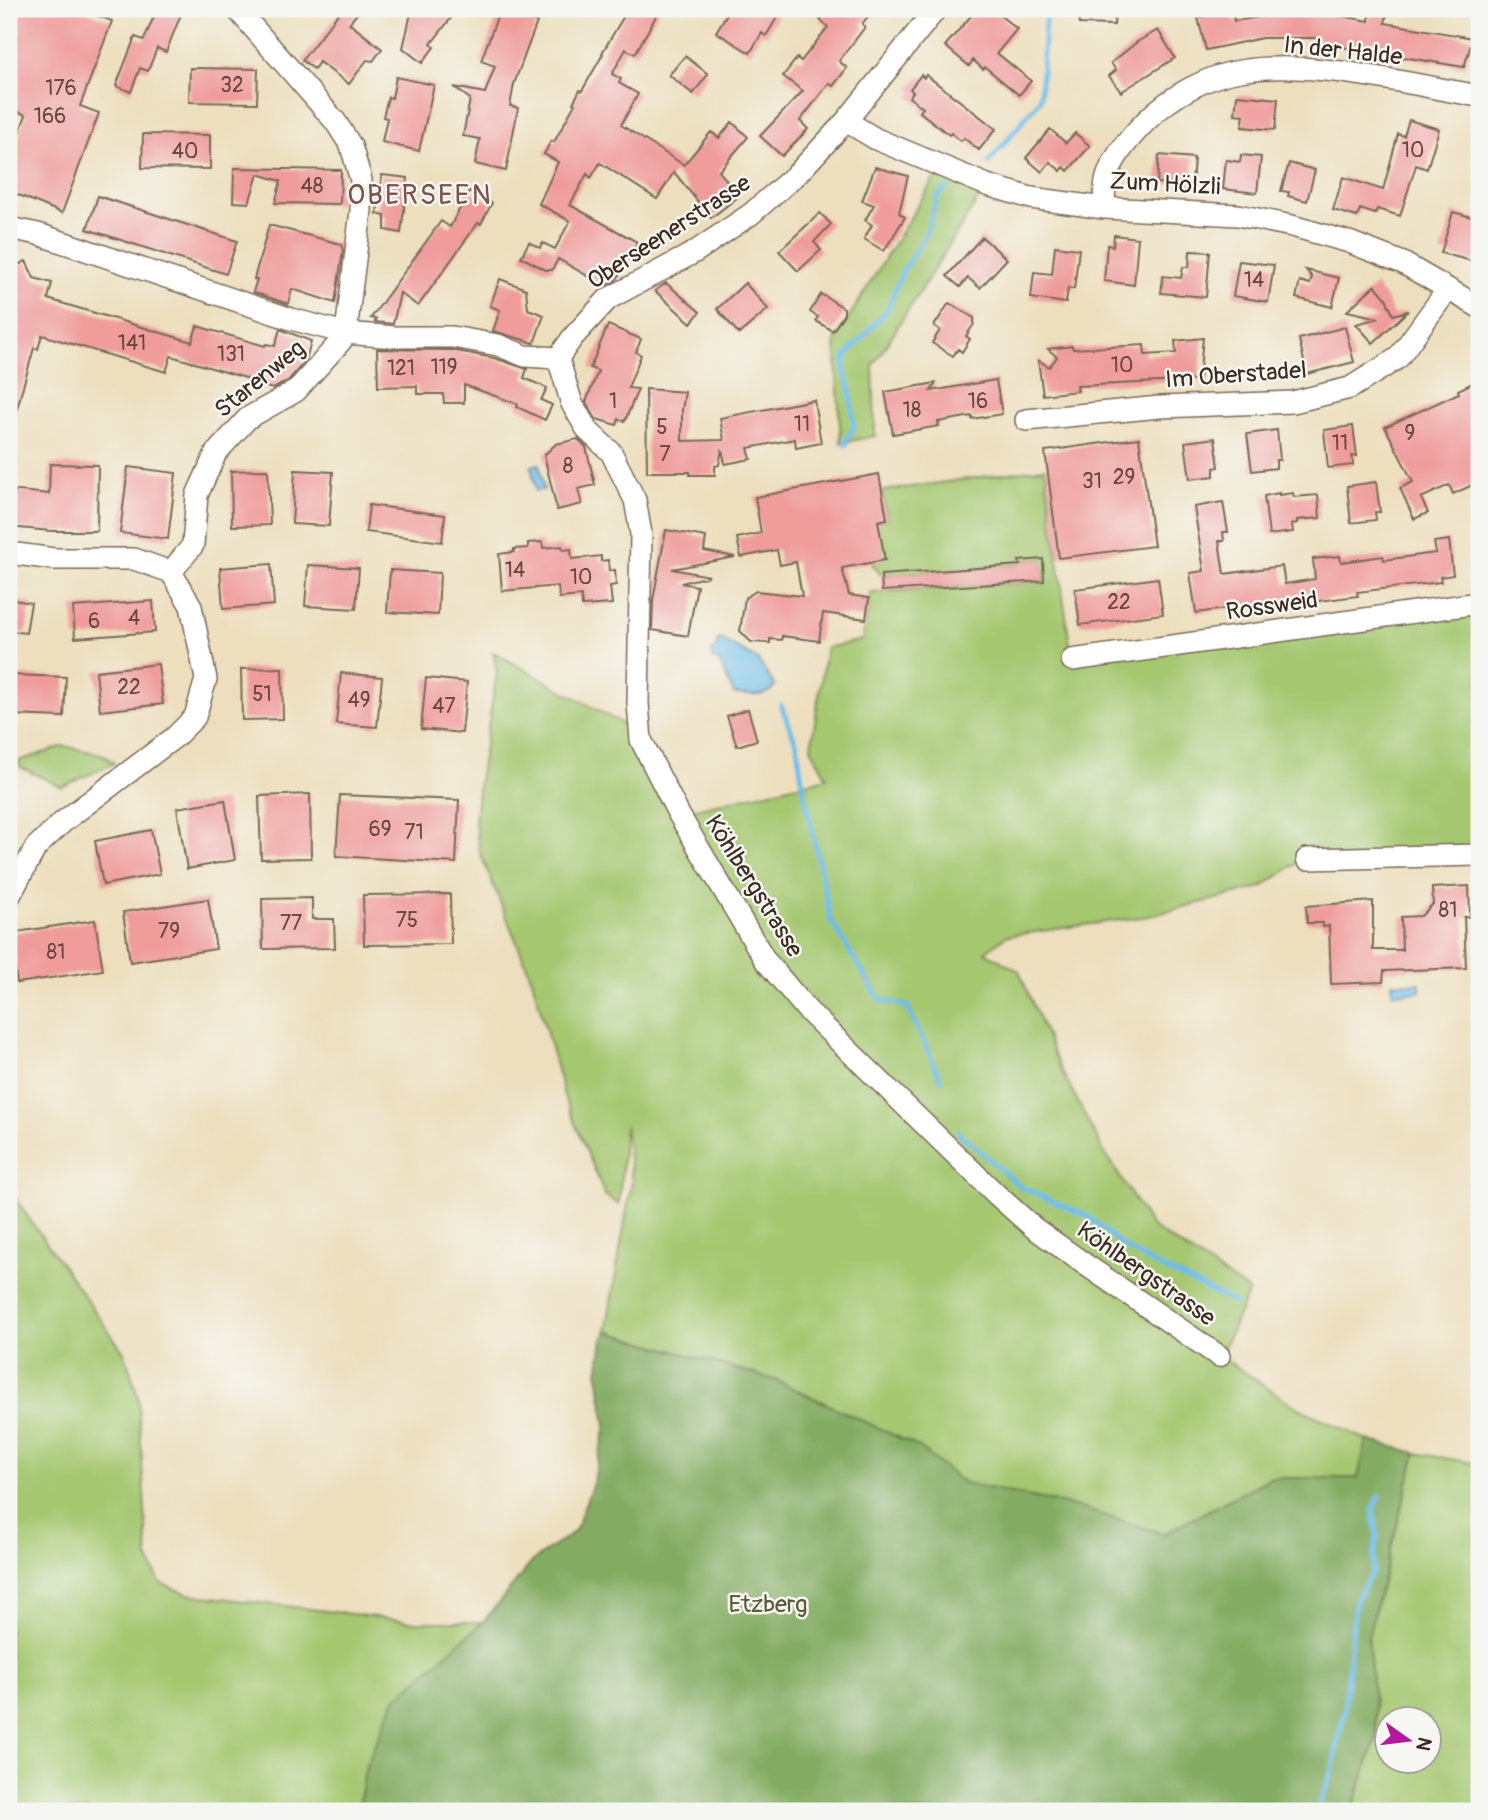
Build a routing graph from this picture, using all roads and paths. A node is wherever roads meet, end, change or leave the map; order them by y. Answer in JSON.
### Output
{"nodes":[{"id":1,"x":237,"y":9,"type":"edge"},
{"id":2,"x":929,"y":11,"type":"edge"},
{"id":3,"x":1479,"y":96,"type":"edge"},
{"id":4,"x":846,"y":121,"type":"junction"},
{"id":5,"x":1104,"y":208,"type":"junction"},
{"id":6,"x":9,"y":228,"type":"edge"},
{"id":7,"x":1448,"y":289,"type":"junction"},
{"id":8,"x":1479,"y":307,"type":"edge"},
{"id":9,"x":345,"y":333,"type":"junction"},
{"id":10,"x":558,"y":358,"type":"junction"},
{"id":11,"x":1026,"y":420,"type":"dead end"},
{"id":12,"x":9,"y":553,"type":"edge"},
{"id":13,"x":171,"y":572,"type":"junction"},
{"id":14,"x":1479,"y":603,"type":"edge"},
{"id":15,"x":1072,"y":660,"type":"dead end"},
{"id":16,"x":1479,"y":855,"type":"edge"},
{"id":17,"x":1307,"y":859,"type":"dead end"},
{"id":18,"x":9,"y":897,"type":"edge"},
{"id":19,"x":1220,"y":1356,"type":"dead end"}],
"edges":[{"from":1,"to":9,"type":"street","name":"Starenweg"},
{"from":2,"to":4,"type":"street","name":"Oberseenerstrasse"},
{"from":3,"to":5,"type":"street","name":"In der Halde"},
{"from":4,"to":5,"type":"street","name":"Zum Hölzli"},
{"from":4,"to":10,"type":"street","name":"Oberseenerstrasse"},
{"from":5,"to":7,"type":"street","name":"Zum Hölzli"},
{"from":6,"to":9,"type":"street"},
{"from":7,"to":8,"type":"street","name":"Zum Hölzli"},
{"from":7,"to":11,"type":"street","name":"Im Oberstadel"},
{"from":9,"to":10,"type":"street"},
{"from":9,"to":13,"type":"street","name":"Starenweg"},
{"from":10,"to":19,"type":"street","name":"Köhlbergstrasse"},
{"from":12,"to":13,"type":"street"},
{"from":13,"to":18,"type":"street"},
{"from":14,"to":15,"type":"street","name":"Rossweid"},
{"from":16,"to":17,"type":"street"}]}
